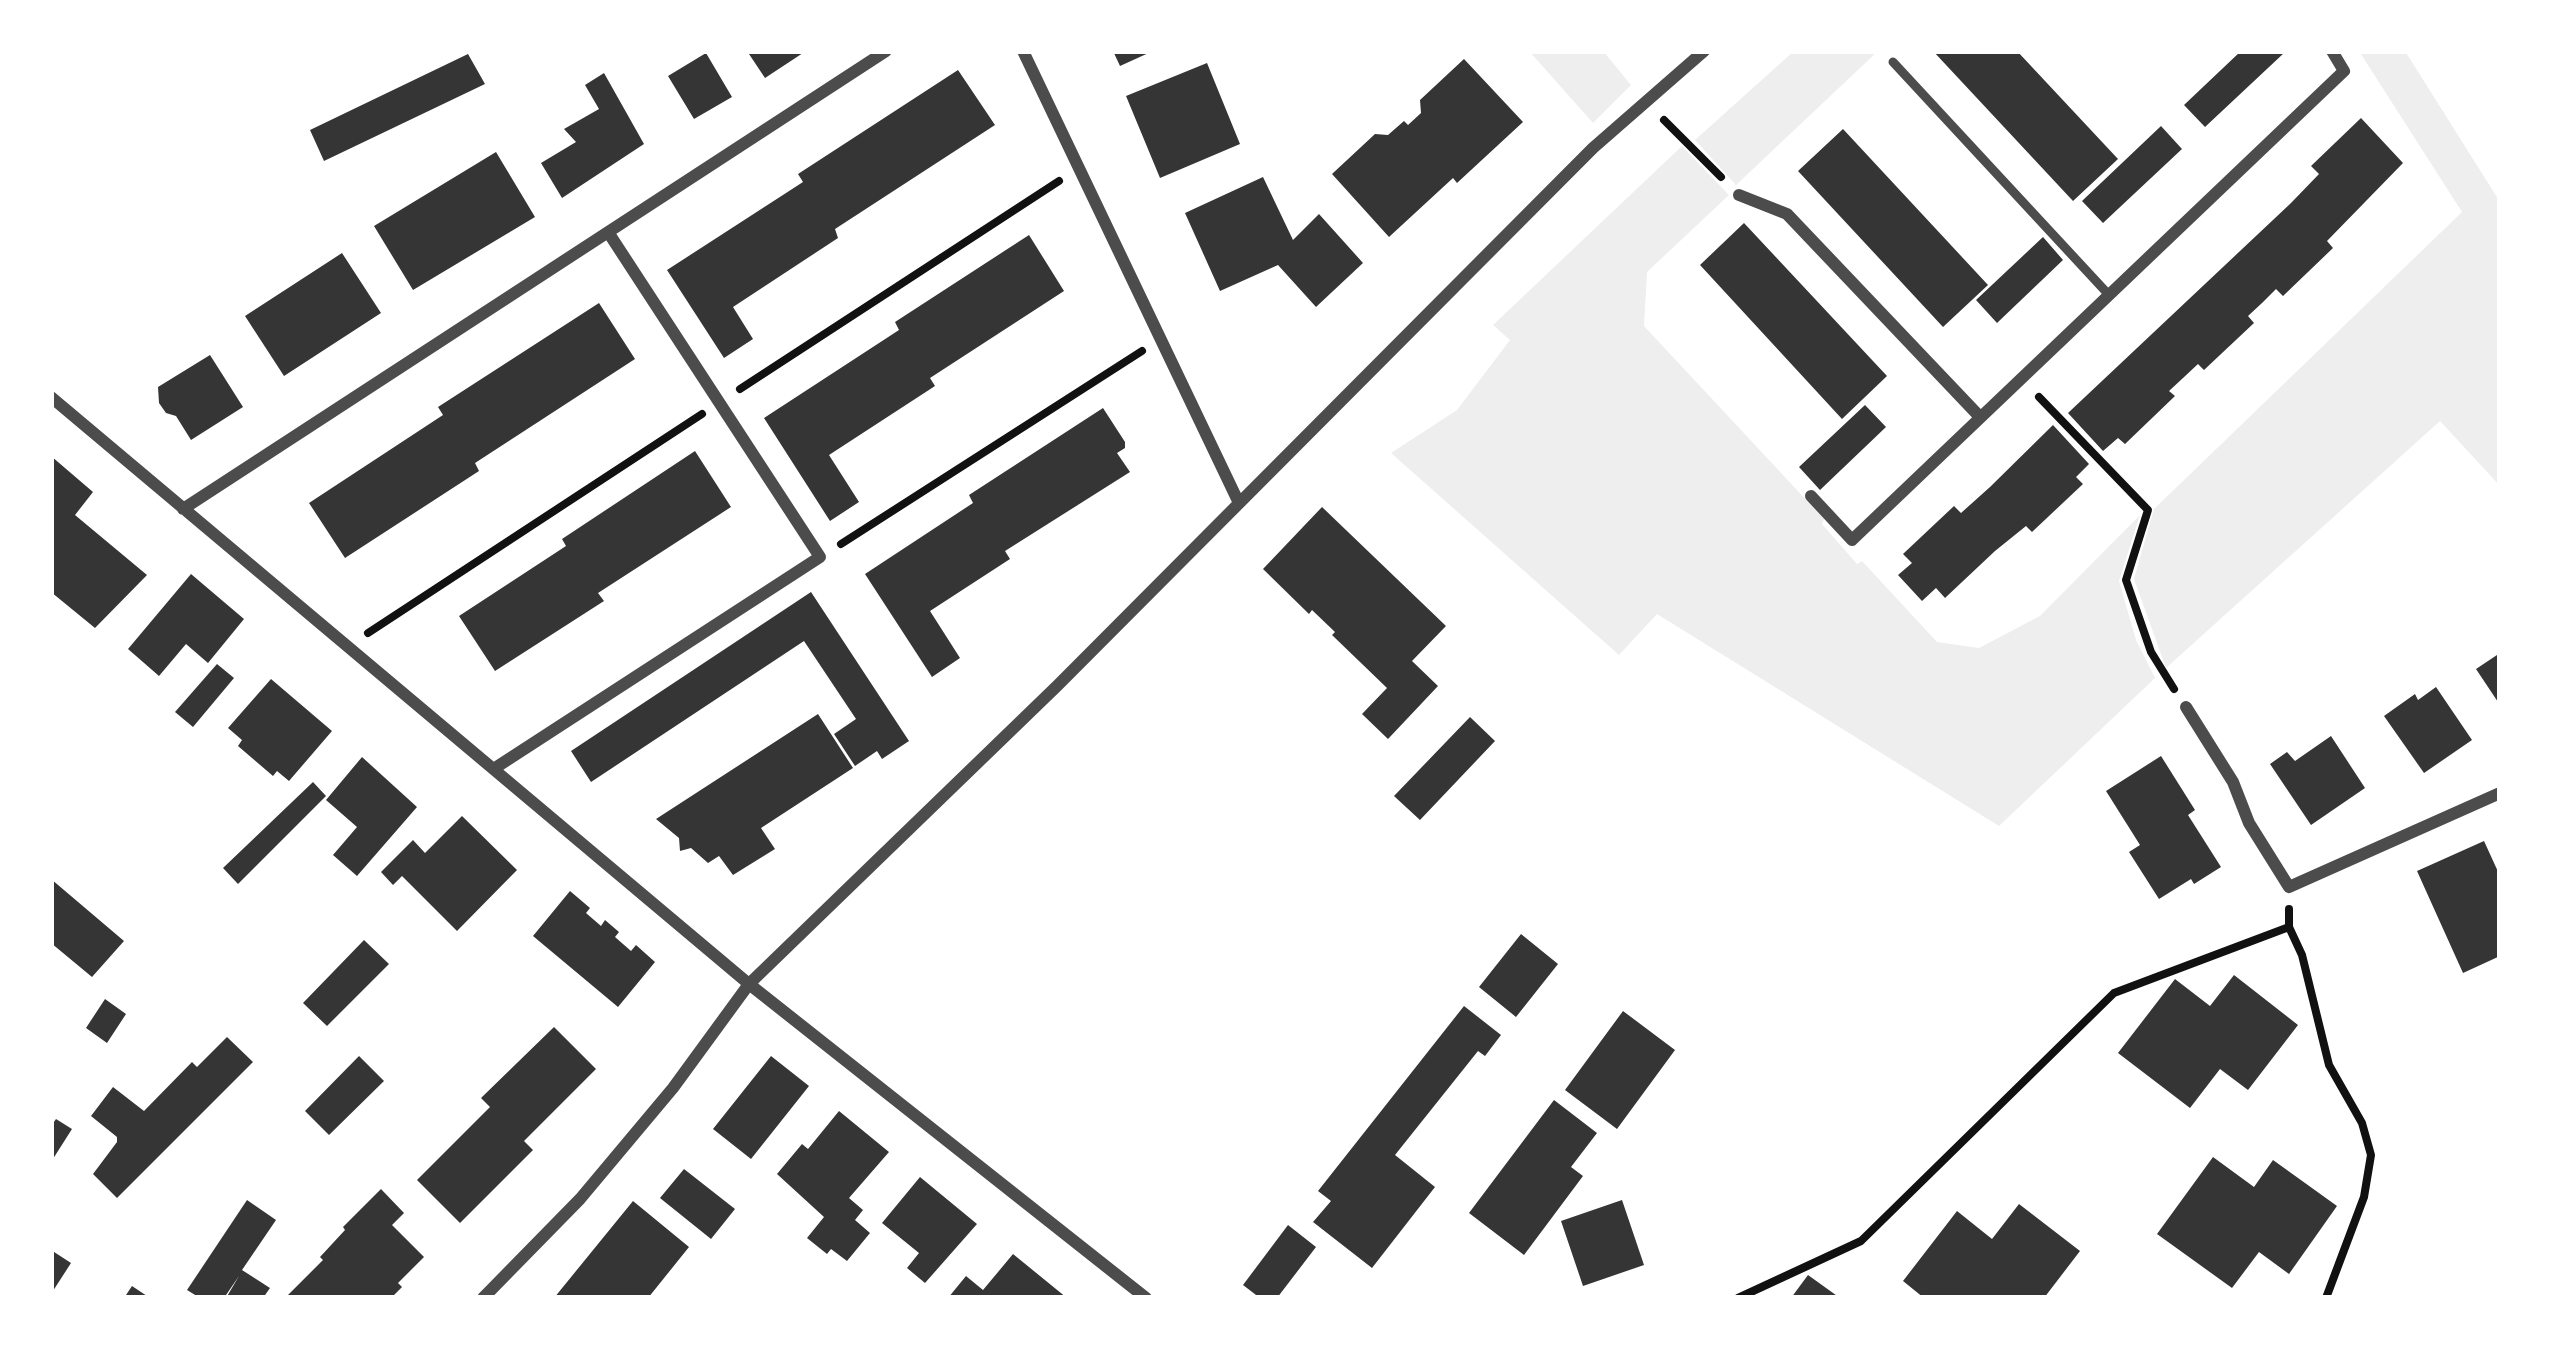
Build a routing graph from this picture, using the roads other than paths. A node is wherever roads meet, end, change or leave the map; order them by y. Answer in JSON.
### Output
{"nodes":[{"id":1,"x":886,"y":51,"type":"edge"},
{"id":2,"x":1023,"y":51,"type":"edge"},
{"id":3,"x":1704,"y":51,"type":"edge"},
{"id":4,"x":2332,"y":51,"type":"edge"},
{"id":5,"x":1893,"y":62,"type":"dead end"},
{"id":6,"x":1739,"y":196,"type":"road end"},
{"id":7,"x":608,"y":232,"type":"junction"},
{"id":8,"x":2109,"y":295,"type":"junction"},
{"id":9,"x":51,"y":397,"type":"edge"},
{"id":10,"x":1980,"y":417,"type":"junction"},
{"id":11,"x":1811,"y":496,"type":"dead end"},
{"id":12,"x":1238,"y":501,"type":"junction"},
{"id":13,"x":183,"y":508,"type":"junction"},
{"id":14,"x":2186,"y":707,"type":"road end"},
{"id":15,"x":495,"y":768,"type":"junction"},
{"id":16,"x":2500,"y":793,"type":"edge"},
{"id":17,"x":749,"y":984,"type":"junction"},
{"id":18,"x":483,"y":1298,"type":"edge"},
{"id":19,"x":1146,"y":1298,"type":"edge"}],
"edges":[{"from":1,"to":7,"type":"street"},
{"from":2,"to":12,"type":"street"},
{"from":3,"to":12,"type":"street"},
{"from":4,"to":8,"type":"street"},
{"from":5,"to":8,"type":"lane"},
{"from":6,"to":10,"type":"street"},
{"from":7,"to":13,"type":"street"},
{"from":7,"to":15,"type":"street"},
{"from":8,"to":10,"type":"street"},
{"from":9,"to":13,"type":"street"},
{"from":10,"to":11,"type":"street"},
{"from":12,"to":17,"type":"street"},
{"from":13,"to":15,"type":"street"},
{"from":14,"to":16,"type":"street"},
{"from":15,"to":17,"type":"street"},
{"from":17,"to":18,"type":"street"},
{"from":17,"to":19,"type":"street"}]}
